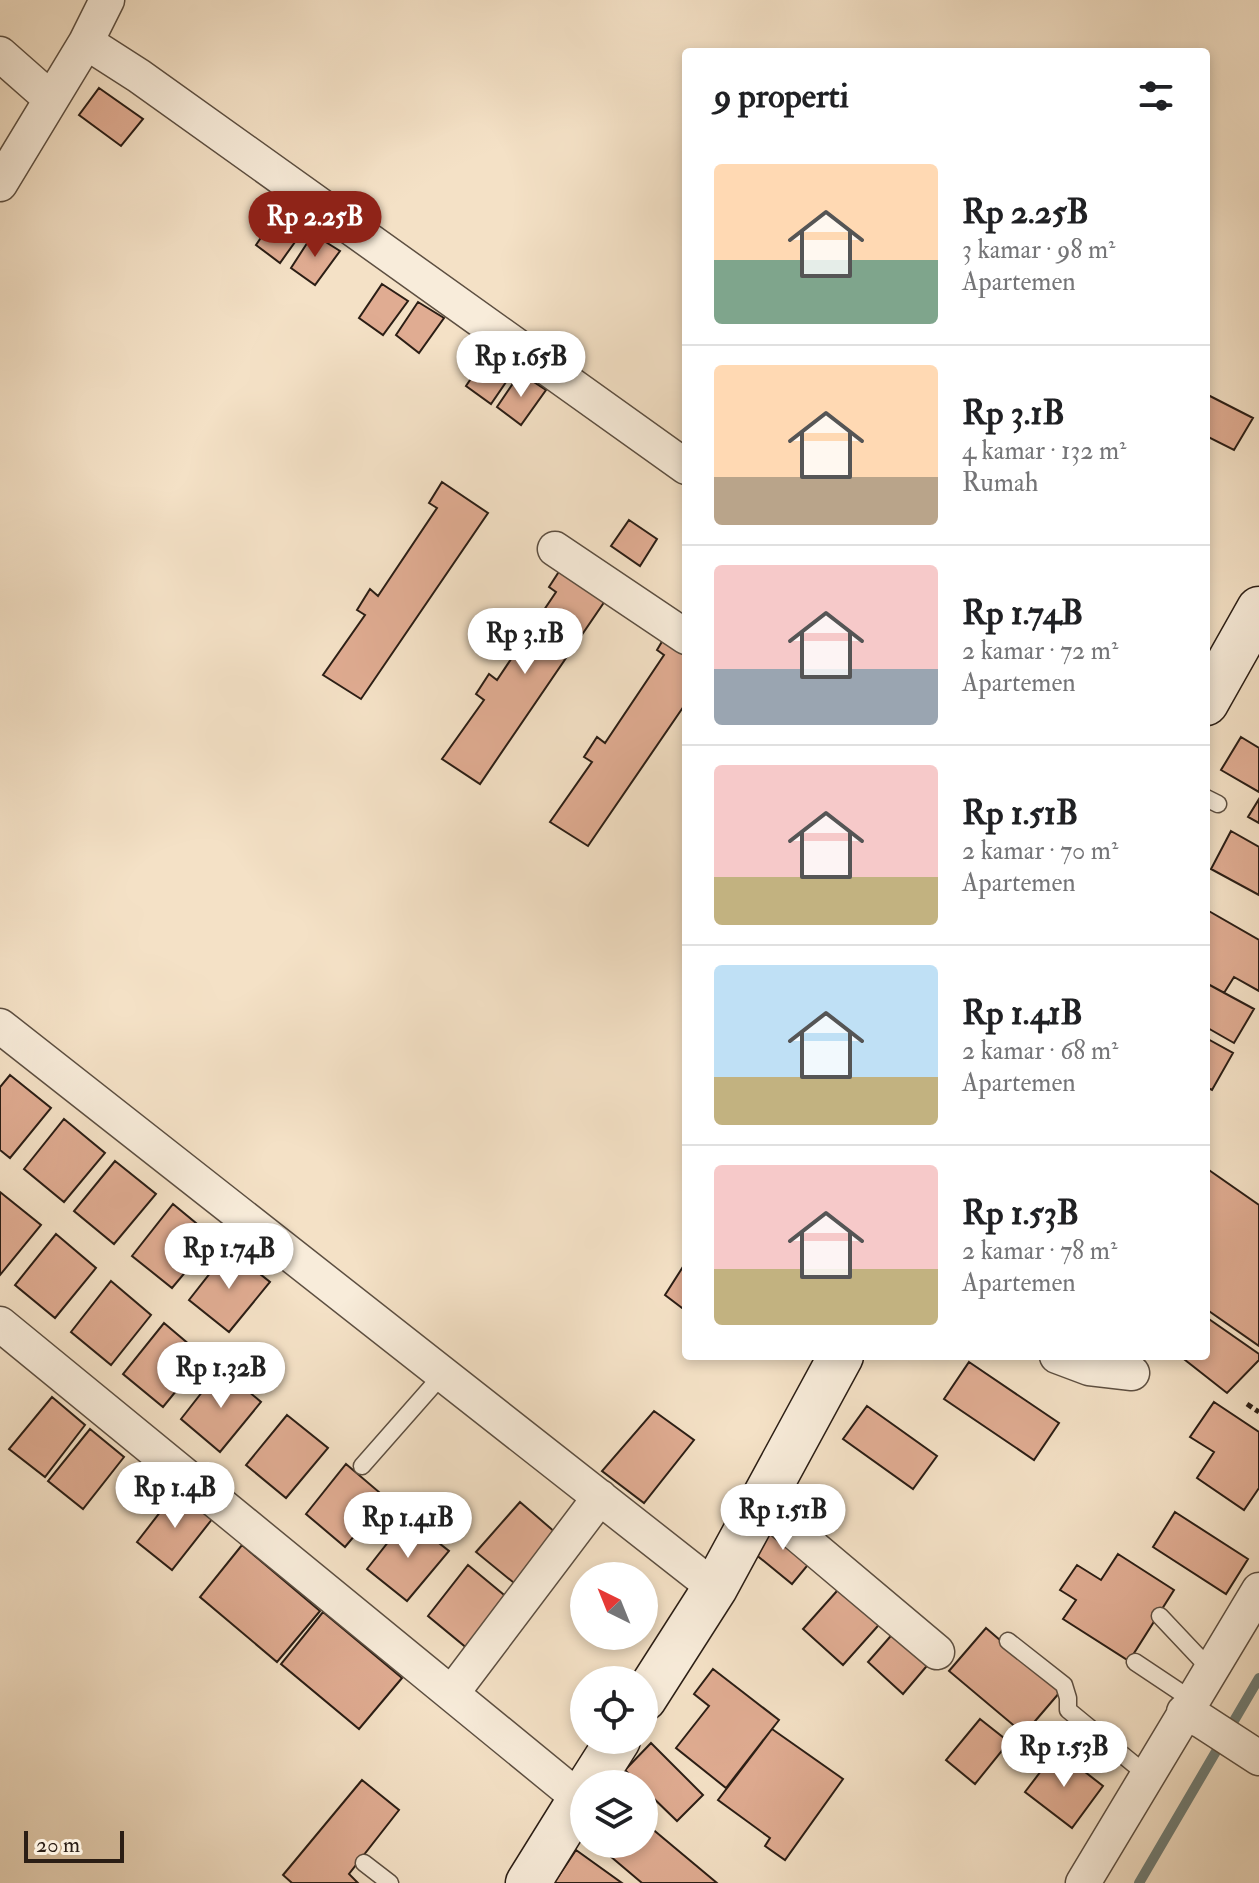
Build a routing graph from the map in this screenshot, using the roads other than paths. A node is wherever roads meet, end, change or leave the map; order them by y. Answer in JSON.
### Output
{"nodes":[{"id":1,"x":107,"y":0,"type":"edge"},
{"id":2,"x":86,"y":42,"type":"junction"},
{"id":3,"x":0,"y":54,"type":"edge"},
{"id":4,"x":51,"y":99,"type":"junction"},
{"id":5,"x":0,"y":184,"type":"edge"},
{"id":6,"x":682,"y":464,"type":"edge"},
{"id":7,"x":555,"y":549,"type":"dead end"},
{"id":8,"x":1259,"y":609,"type":"edge"},
{"id":9,"x":682,"y":634,"type":"edge"},
{"id":10,"x":1210,"y":696,"type":"edge"},
{"id":11,"x":0,"y":1026,"type":"edge"},
{"id":12,"x":0,"y":1324,"type":"edge"},
{"id":13,"x":839,"y":1360,"type":"edge"},
{"id":14,"x":1068,"y":1360,"type":"edge"},
{"id":15,"x":1132,"y":1373,"type":"dead end"},
{"id":16,"x":443,"y":1374,"type":"junction"},
{"id":17,"x":362,"y":1466,"type":"dead end"},
{"id":18,"x":600,"y":1497,"type":"junction"},
{"id":19,"x":760,"y":1503,"type":"junction"},
{"id":20,"x":715,"y":1588,"type":"junction"},
{"id":21,"x":1259,"y":1590,"type":"edge"},
{"id":22,"x":1160,"y":1616,"type":"dead end"},
{"id":23,"x":1008,"y":1641,"type":"dead end"},
{"id":24,"x":937,"y":1652,"type":"dead end"},
{"id":25,"x":1135,"y":1662,"type":"dead end"},
{"id":26,"x":1210,"y":1669,"type":"junction"},
{"id":27,"x":658,"y":1677,"type":"edge"},
{"id":28,"x":452,"y":1693,"type":"junction"},
{"id":29,"x":1193,"y":1711,"type":"junction"},
{"id":30,"x":1259,"y":1758,"type":"edge"},
{"id":31,"x":1147,"y":1775,"type":"junction"},
{"id":32,"x":570,"y":1781,"type":"edge"},
{"id":33,"x":570,"y":1816,"type":"edge"},
{"id":34,"x":364,"y":1863,"type":"dead end"},
{"id":35,"x":390,"y":1883,"type":"edge"},
{"id":36,"x":528,"y":1883,"type":"edge"},
{"id":37,"x":1083,"y":1883,"type":"edge"}],
"edges":[{"from":1,"to":2,"type":"street"},
{"from":2,"to":4,"type":"street"},
{"from":2,"to":6,"type":"street"},
{"from":3,"to":4,"type":"street"},
{"from":4,"to":5,"type":"street"},
{"from":7,"to":9,"type":"street"},
{"from":8,"to":10,"type":"street"},
{"from":11,"to":16,"type":"street"},
{"from":12,"to":28,"type":"street"},
{"from":13,"to":19,"type":"street"},
{"from":14,"to":15,"type":"street"},
{"from":16,"to":17,"type":"lane"},
{"from":16,"to":18,"type":"street"},
{"from":18,"to":20,"type":"street"},
{"from":18,"to":28,"type":"street"},
{"from":19,"to":20,"type":"street"},
{"from":19,"to":24,"type":"street"},
{"from":20,"to":27,"type":"street"},
{"from":21,"to":26,"type":"street"},
{"from":22,"to":26,"type":"lane"},
{"from":23,"to":31,"type":"lane"},
{"from":25,"to":29,"type":"lane"},
{"from":26,"to":29,"type":"street"},
{"from":28,"to":32,"type":"street"},
{"from":29,"to":30,"type":"street"},
{"from":29,"to":31,"type":"street"},
{"from":31,"to":37,"type":"street"},
{"from":33,"to":36,"type":"street"},
{"from":34,"to":35,"type":"lane"}]}
